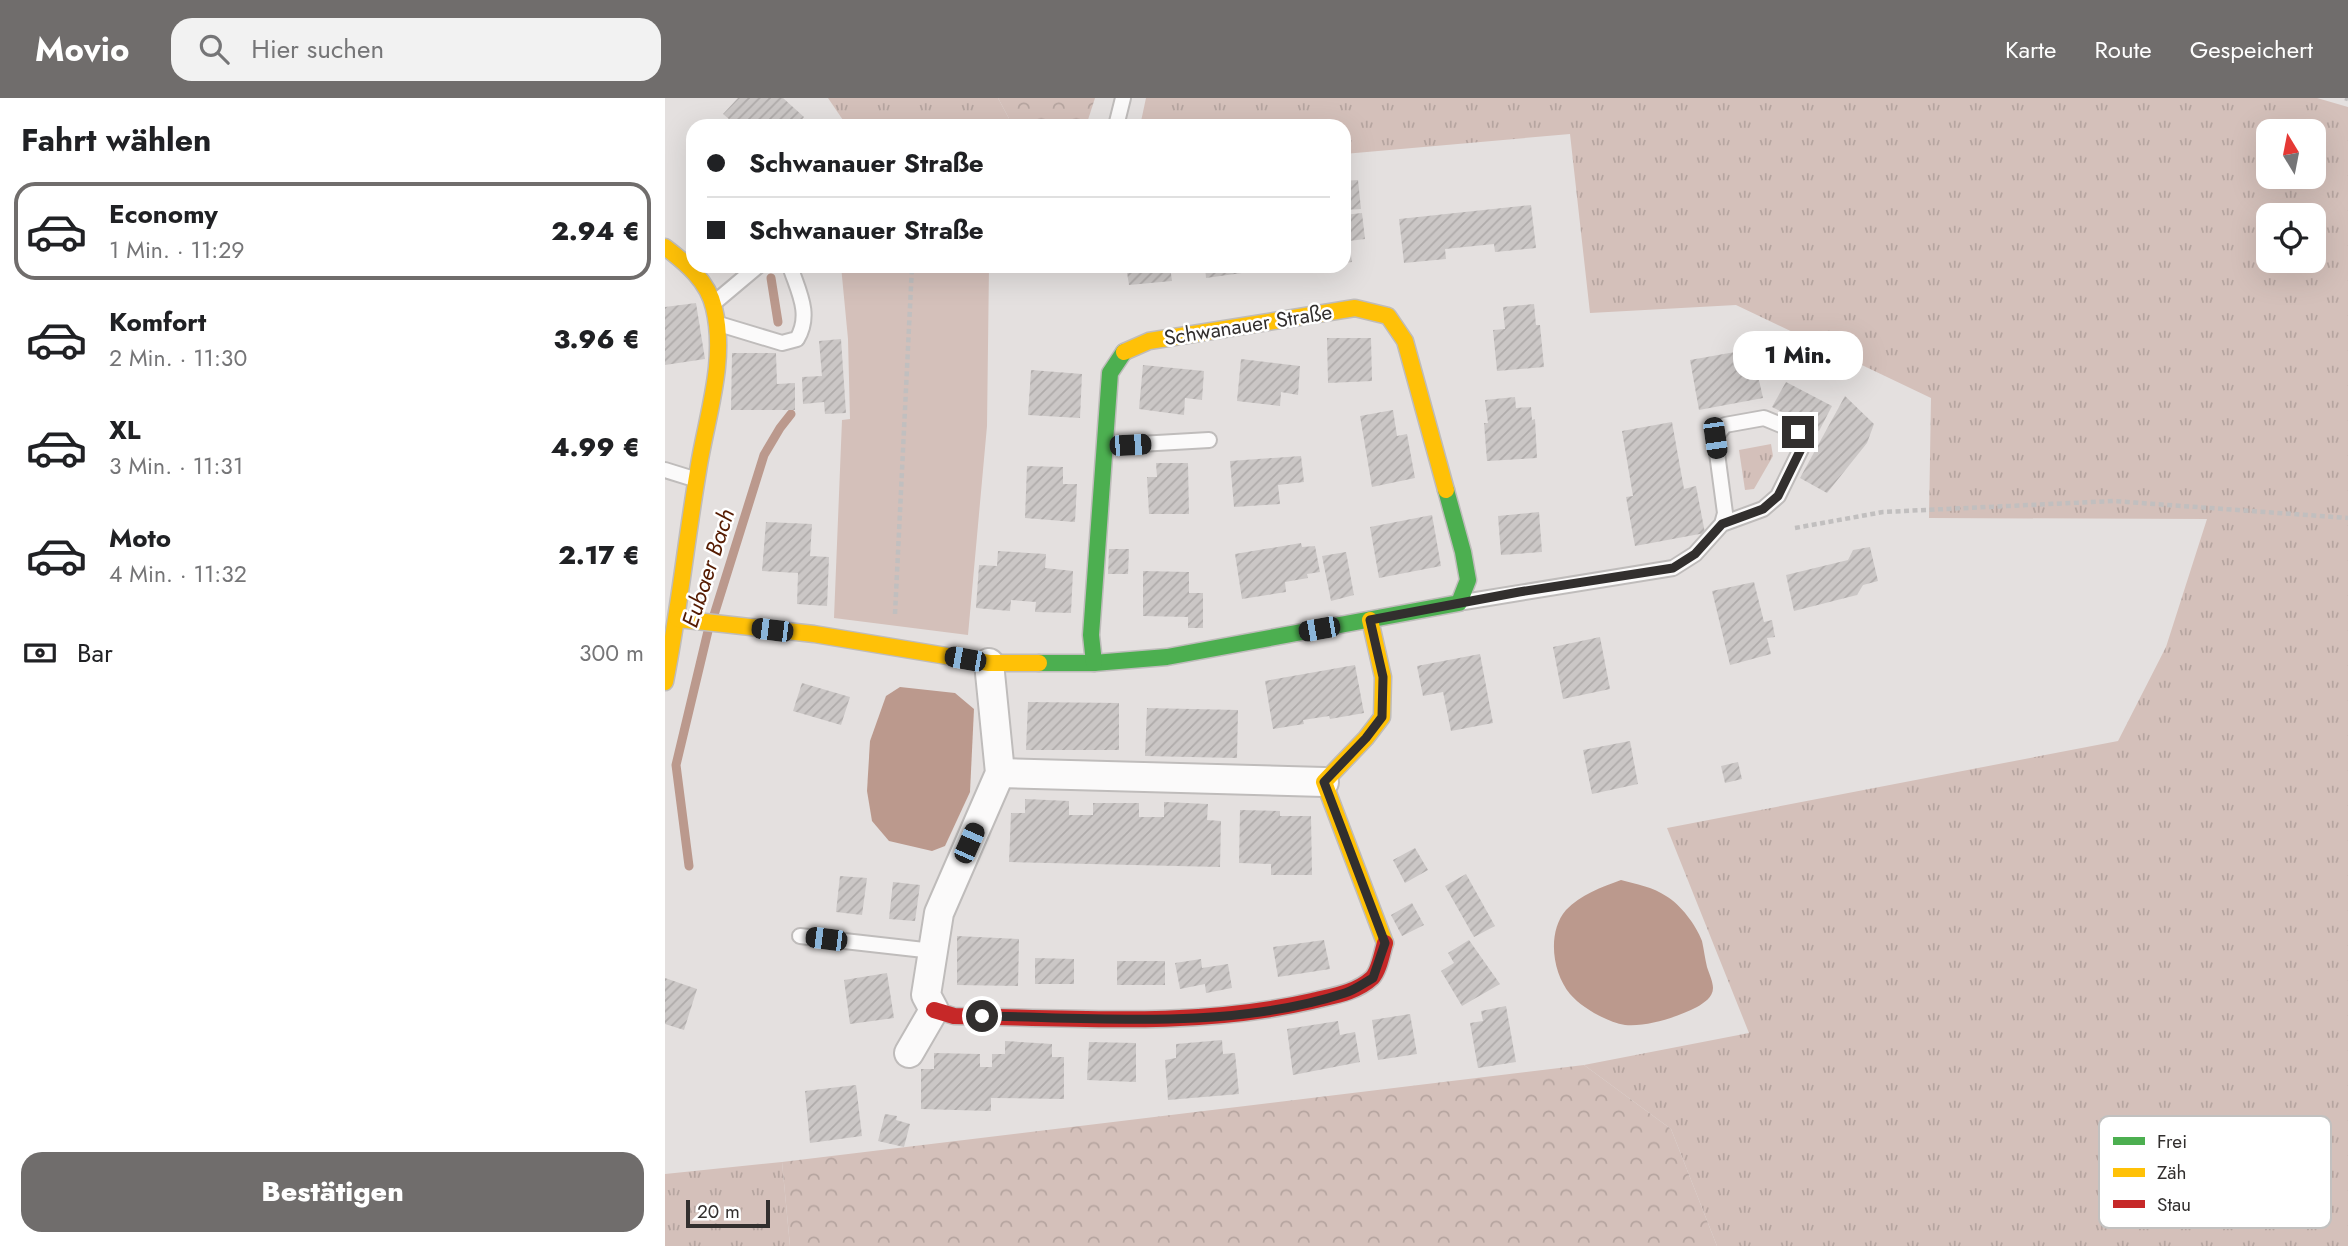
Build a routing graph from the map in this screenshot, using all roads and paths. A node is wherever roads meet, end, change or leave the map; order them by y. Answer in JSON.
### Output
{"nodes":[{"id":1,"x":1123,"y":98,"type":"edge"},
{"id":2,"x":1118,"y":119,"type":"edge"},
{"id":3,"x":665,"y":247,"type":"edge"},
{"id":4,"x":686,"y":263,"type":"edge"},
{"id":5,"x":698,"y":273,"type":"edge"},
{"id":6,"x":750,"y":273,"type":"edge"},
{"id":7,"x":792,"y":273,"type":"edge"},
{"id":8,"x":912,"y":273,"type":"edge"},
{"id":9,"x":713,"y":304,"type":"junction"},
{"id":10,"x":718,"y":324,"type":"junction"},
{"id":11,"x":1209,"y":440,"type":"dead end"},
{"id":12,"x":1103,"y":446,"type":"junction"},
{"id":13,"x":665,"y":470,"type":"edge"},
{"id":14,"x":696,"y":480,"type":"junction"},
{"id":15,"x":2348,"y":519,"type":"edge"},
{"id":16,"x":1722,"y":524,"type":"junction"},
{"id":17,"x":1795,"y":528,"type":"dead end"},
{"id":18,"x":1459,"y":603,"type":"junction"},
{"id":19,"x":685,"y":620,"type":"junction"},
{"id":20,"x":1370,"y":620,"type":"junction"},
{"id":21,"x":893,"y":647,"type":"junction"},
{"id":22,"x":989,"y":663,"type":"junction"},
{"id":23,"x":1094,"y":663,"type":"junction"},
{"id":24,"x":665,"y":682,"type":"edge"},
{"id":25,"x":1000,"y":773,"type":"junction"},
{"id":26,"x":1324,"y":782,"type":"junction"},
{"id":27,"x":800,"y":936,"type":"dead end"},
{"id":28,"x":933,"y":951,"type":"junction"},
{"id":29,"x":934,"y":1010,"type":"junction"},
{"id":30,"x":909,"y":1053,"type":"dead end"}],
"edges":[{"from":1,"to":2,"type":"lane"},
{"from":3,"to":4,"type":"street"},
{"from":5,"to":9,"type":"street"},
{"from":6,"to":9,"type":"lane"},
{"from":7,"to":10,"type":"lane"},
{"from":8,"to":21,"type":"path"},
{"from":9,"to":10,"type":"street"},
{"from":10,"to":14,"type":"street"},
{"from":11,"to":12,"type":"lane"},
{"from":12,"to":18,"type":"street","name":"Schwanauer Straße"},
{"from":12,"to":23,"type":"street","name":"Schwanauer Straße"},
{"from":13,"to":14,"type":"lane"},
{"from":14,"to":19,"type":"street"},
{"from":15,"to":17,"type":"path"},
{"from":16,"to":16,"type":"lane"},
{"from":16,"to":18,"type":"lane"},
{"from":18,"to":20,"type":"street"},
{"from":19,"to":21,"type":"street"},
{"from":19,"to":24,"type":"street"},
{"from":20,"to":23,"type":"street"},
{"from":20,"to":26,"type":"street"},
{"from":21,"to":22,"type":"street"},
{"from":22,"to":23,"type":"street"},
{"from":22,"to":25,"type":"street"},
{"from":25,"to":26,"type":"street"},
{"from":25,"to":28,"type":"street"},
{"from":26,"to":29,"type":"street"},
{"from":27,"to":28,"type":"lane"},
{"from":28,"to":29,"type":"street"},
{"from":29,"to":30,"type":"street"}]}
